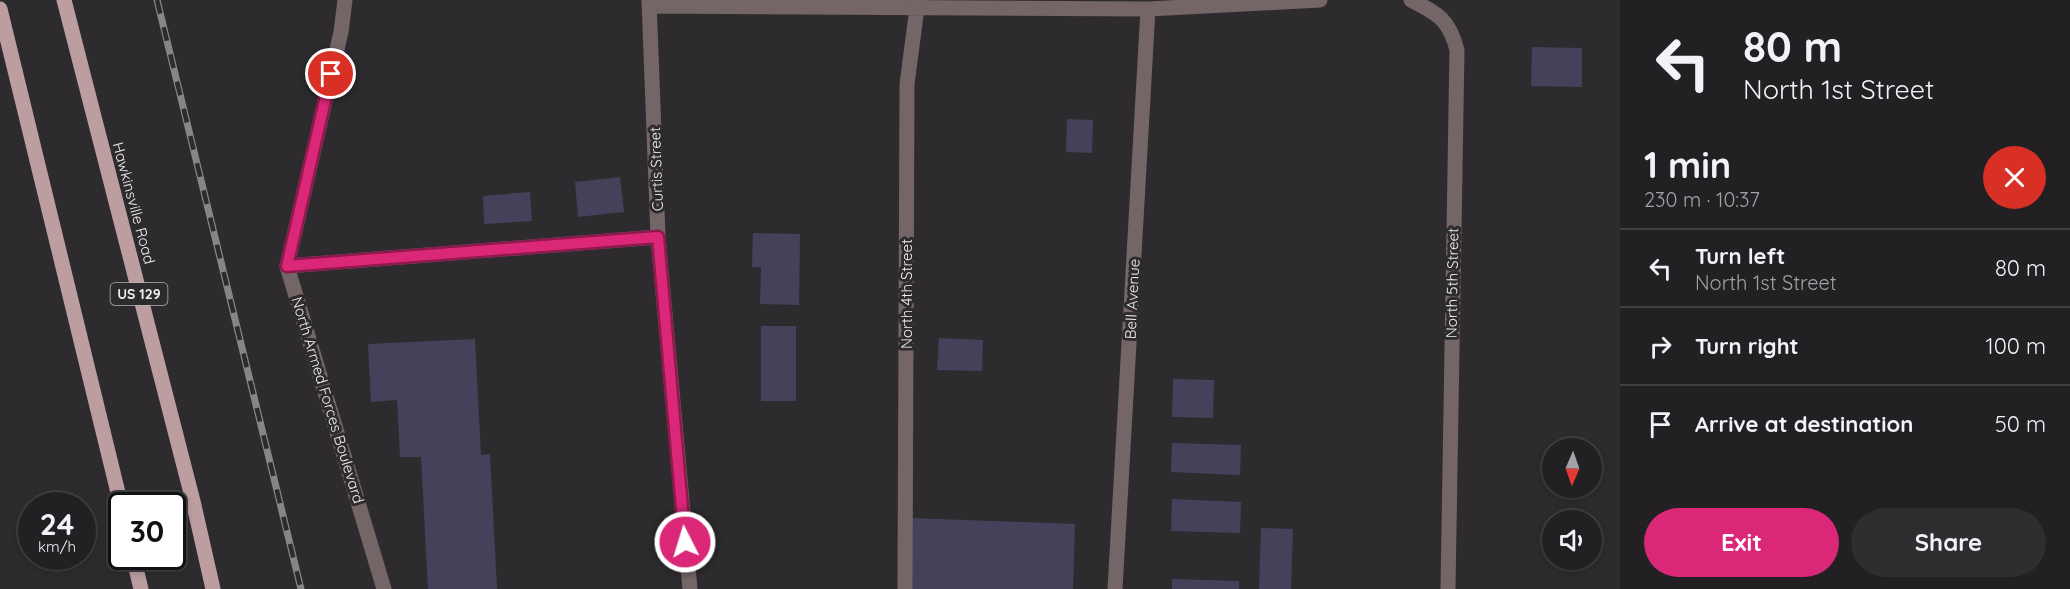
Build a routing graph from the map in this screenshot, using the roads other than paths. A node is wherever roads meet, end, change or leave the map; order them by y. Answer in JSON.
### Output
{"nodes":[{"id":1,"x":64,"y":0,"type":"edge"},
{"id":2,"x":345,"y":0,"type":"edge"},
{"id":3,"x":1320,"y":0,"type":"edge"},
{"id":4,"x":1411,"y":0,"type":"edge"},
{"id":5,"x":1293,"y":1,"type":"edge"},
{"id":6,"x":650,"y":3,"type":"edge"},
{"id":7,"x":918,"y":3,"type":"edge"},
{"id":8,"x":0,"y":9,"type":"edge"},
{"id":9,"x":1149,"y":9,"type":"junction"},
{"id":10,"x":658,"y":237,"type":"junction"},
{"id":11,"x":287,"y":266,"type":"junction"},
{"id":12,"x":118,"y":492,"type":"edge"},
{"id":13,"x":136,"y":570,"type":"edge"},
{"id":14,"x":141,"y":589,"type":"edge"},
{"id":15,"x":213,"y":589,"type":"edge"},
{"id":16,"x":384,"y":589,"type":"edge"},
{"id":17,"x":690,"y":589,"type":"edge"},
{"id":18,"x":905,"y":589,"type":"edge"},
{"id":19,"x":1115,"y":589,"type":"edge"},
{"id":20,"x":1448,"y":589,"type":"edge"}],
"edges":[{"from":1,"to":15,"type":"main road","name":"Hawkinsville Road","number":"US 129"},
{"from":2,"to":11,"type":"street","name":"North Armed Forces Boulevard"},
{"from":3,"to":5,"type":"street"},
{"from":4,"to":20,"type":"street","name":"North 5th Street"},
{"from":5,"to":9,"type":"street"},
{"from":6,"to":7,"type":"street"},
{"from":6,"to":10,"type":"street","name":"Curtis Street"},
{"from":7,"to":9,"type":"street"},
{"from":7,"to":18,"type":"street","name":"North 4th Street"},
{"from":8,"to":12,"type":"main road"},
{"from":9,"to":19,"type":"street","name":"Bell Avenue"},
{"from":10,"to":11,"type":"street"},
{"from":10,"to":17,"type":"street","name":"Curtis Street"},
{"from":11,"to":16,"type":"street","name":"North Armed Forces Boulevard"},
{"from":13,"to":14,"type":"main road"}]}
